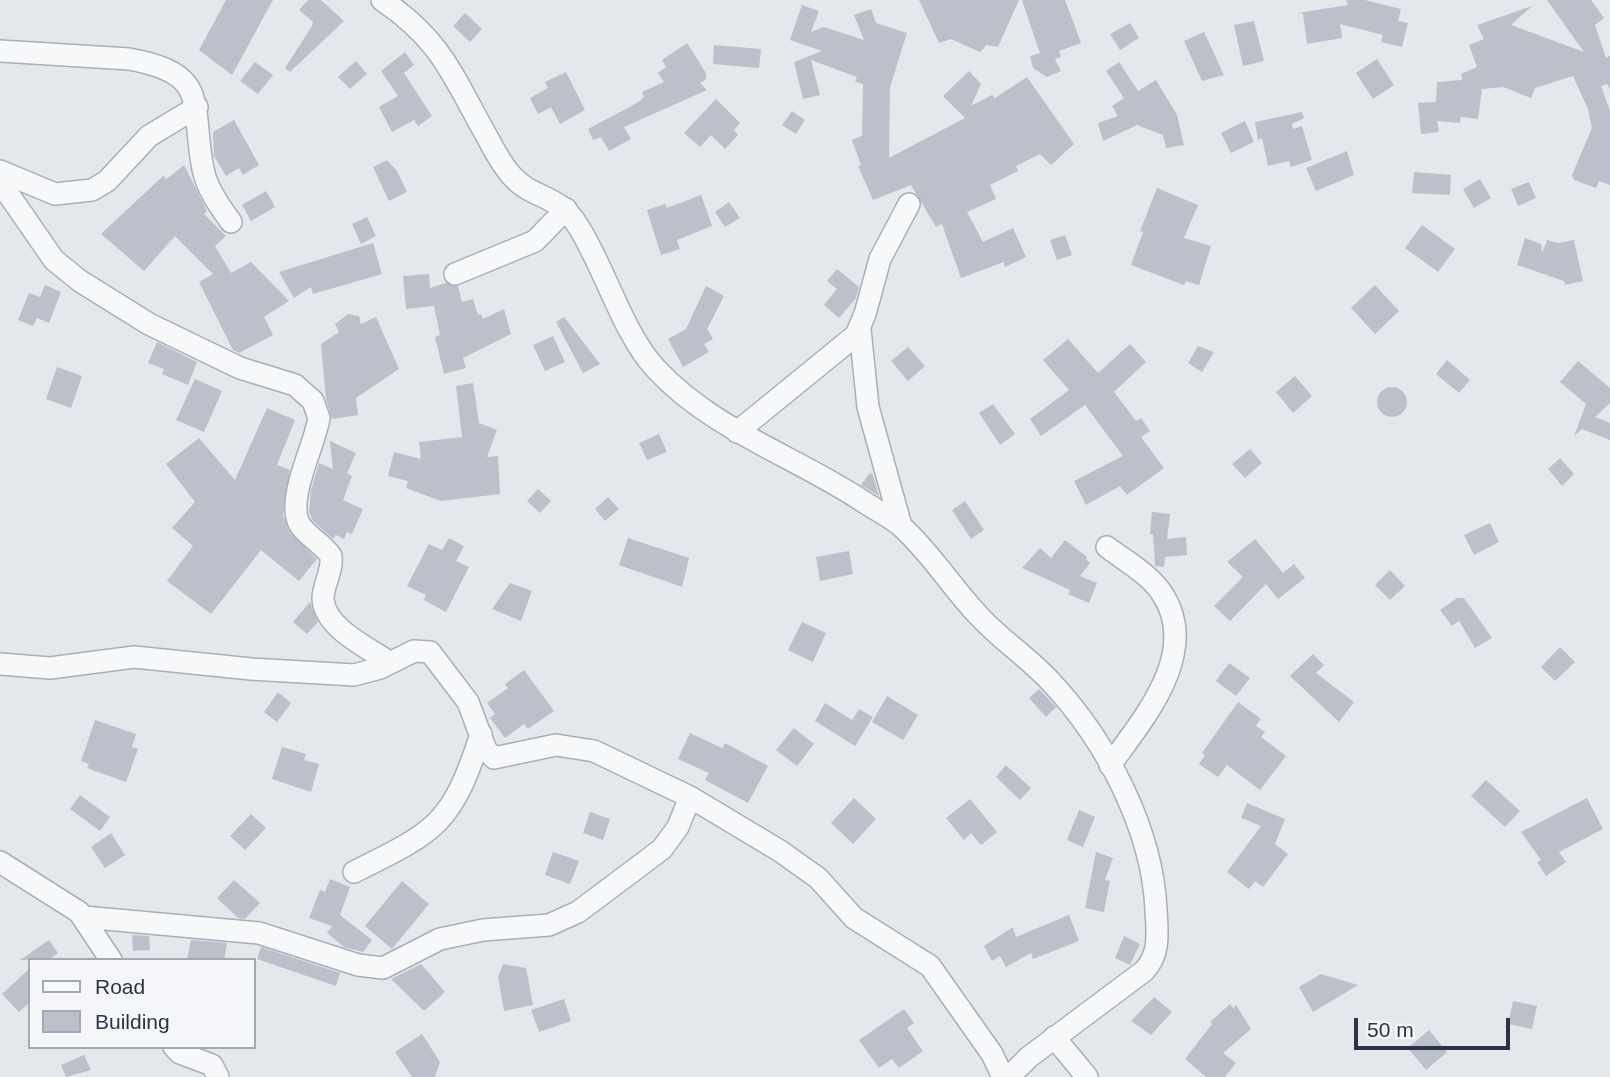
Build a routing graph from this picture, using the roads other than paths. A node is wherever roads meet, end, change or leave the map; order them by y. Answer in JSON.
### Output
{"nodes":[{"id":1,"x":382,"y":0,"type":"edge"},
{"id":2,"x":0,"y":51,"type":"edge"},
{"id":3,"x":197,"y":107,"type":"junction"},
{"id":4,"x":0,"y":171,"type":"edge"},
{"id":5,"x":0,"y":182,"type":"edge"},
{"id":6,"x":909,"y":204,"type":"dead end"},
{"id":7,"x":566,"y":209,"type":"junction"},
{"id":8,"x":231,"y":222,"type":"dead end"},
{"id":9,"x":454,"y":274,"type":"dead end"},
{"id":10,"x":860,"y":329,"type":"junction"},
{"id":11,"x":737,"y":432,"type":"junction"},
{"id":12,"x":901,"y":526,"type":"junction"},
{"id":13,"x":1107,"y":547,"type":"dead end"},
{"id":14,"x":389,"y":662,"type":"junction"},
{"id":15,"x":0,"y":664,"type":"edge"},
{"id":16,"x":481,"y":734,"type":"junction"},
{"id":17,"x":1110,"y":765,"type":"junction"},
{"id":18,"x":690,"y":797,"type":"junction"},
{"id":19,"x":0,"y":862,"type":"edge"},
{"id":20,"x":354,"y":872,"type":"dead end"},
{"id":21,"x":84,"y":917,"type":"junction"},
{"id":22,"x":110,"y":958,"type":"edge"},
{"id":23,"x":1055,"y":1037,"type":"junction"},
{"id":24,"x":176,"y":1049,"type":"edge"},
{"id":25,"x":992,"y":1054,"type":"junction"},
{"id":26,"x":1029,"y":1057,"type":"junction"},
{"id":27,"x":218,"y":1077,"type":"edge"},
{"id":28,"x":1003,"y":1077,"type":"edge"},
{"id":29,"x":1009,"y":1077,"type":"edge"},
{"id":30,"x":1087,"y":1077,"type":"edge"}],
"edges":[{"from":1,"to":7,"type":"street"},
{"from":2,"to":3,"type":"street"},
{"from":3,"to":4,"type":"street"},
{"from":3,"to":8,"type":"street"},
{"from":5,"to":14,"type":"street"},
{"from":6,"to":10,"type":"street"},
{"from":7,"to":9,"type":"street"},
{"from":7,"to":11,"type":"street"},
{"from":10,"to":11,"type":"street"},
{"from":10,"to":12,"type":"street"},
{"from":11,"to":12,"type":"street"},
{"from":12,"to":17,"type":"street"},
{"from":13,"to":17,"type":"street"},
{"from":14,"to":15,"type":"street"},
{"from":14,"to":16,"type":"street"},
{"from":16,"to":18,"type":"street"},
{"from":16,"to":20,"type":"street"},
{"from":17,"to":23,"type":"street"},
{"from":18,"to":21,"type":"street"},
{"from":18,"to":25,"type":"street"},
{"from":19,"to":21,"type":"street"},
{"from":21,"to":22,"type":"street"},
{"from":23,"to":26,"type":"street"},
{"from":23,"to":30,"type":"street"},
{"from":24,"to":27,"type":"street"},
{"from":25,"to":26,"type":"street"},
{"from":25,"to":28,"type":"street"},
{"from":26,"to":29,"type":"street"}]}
